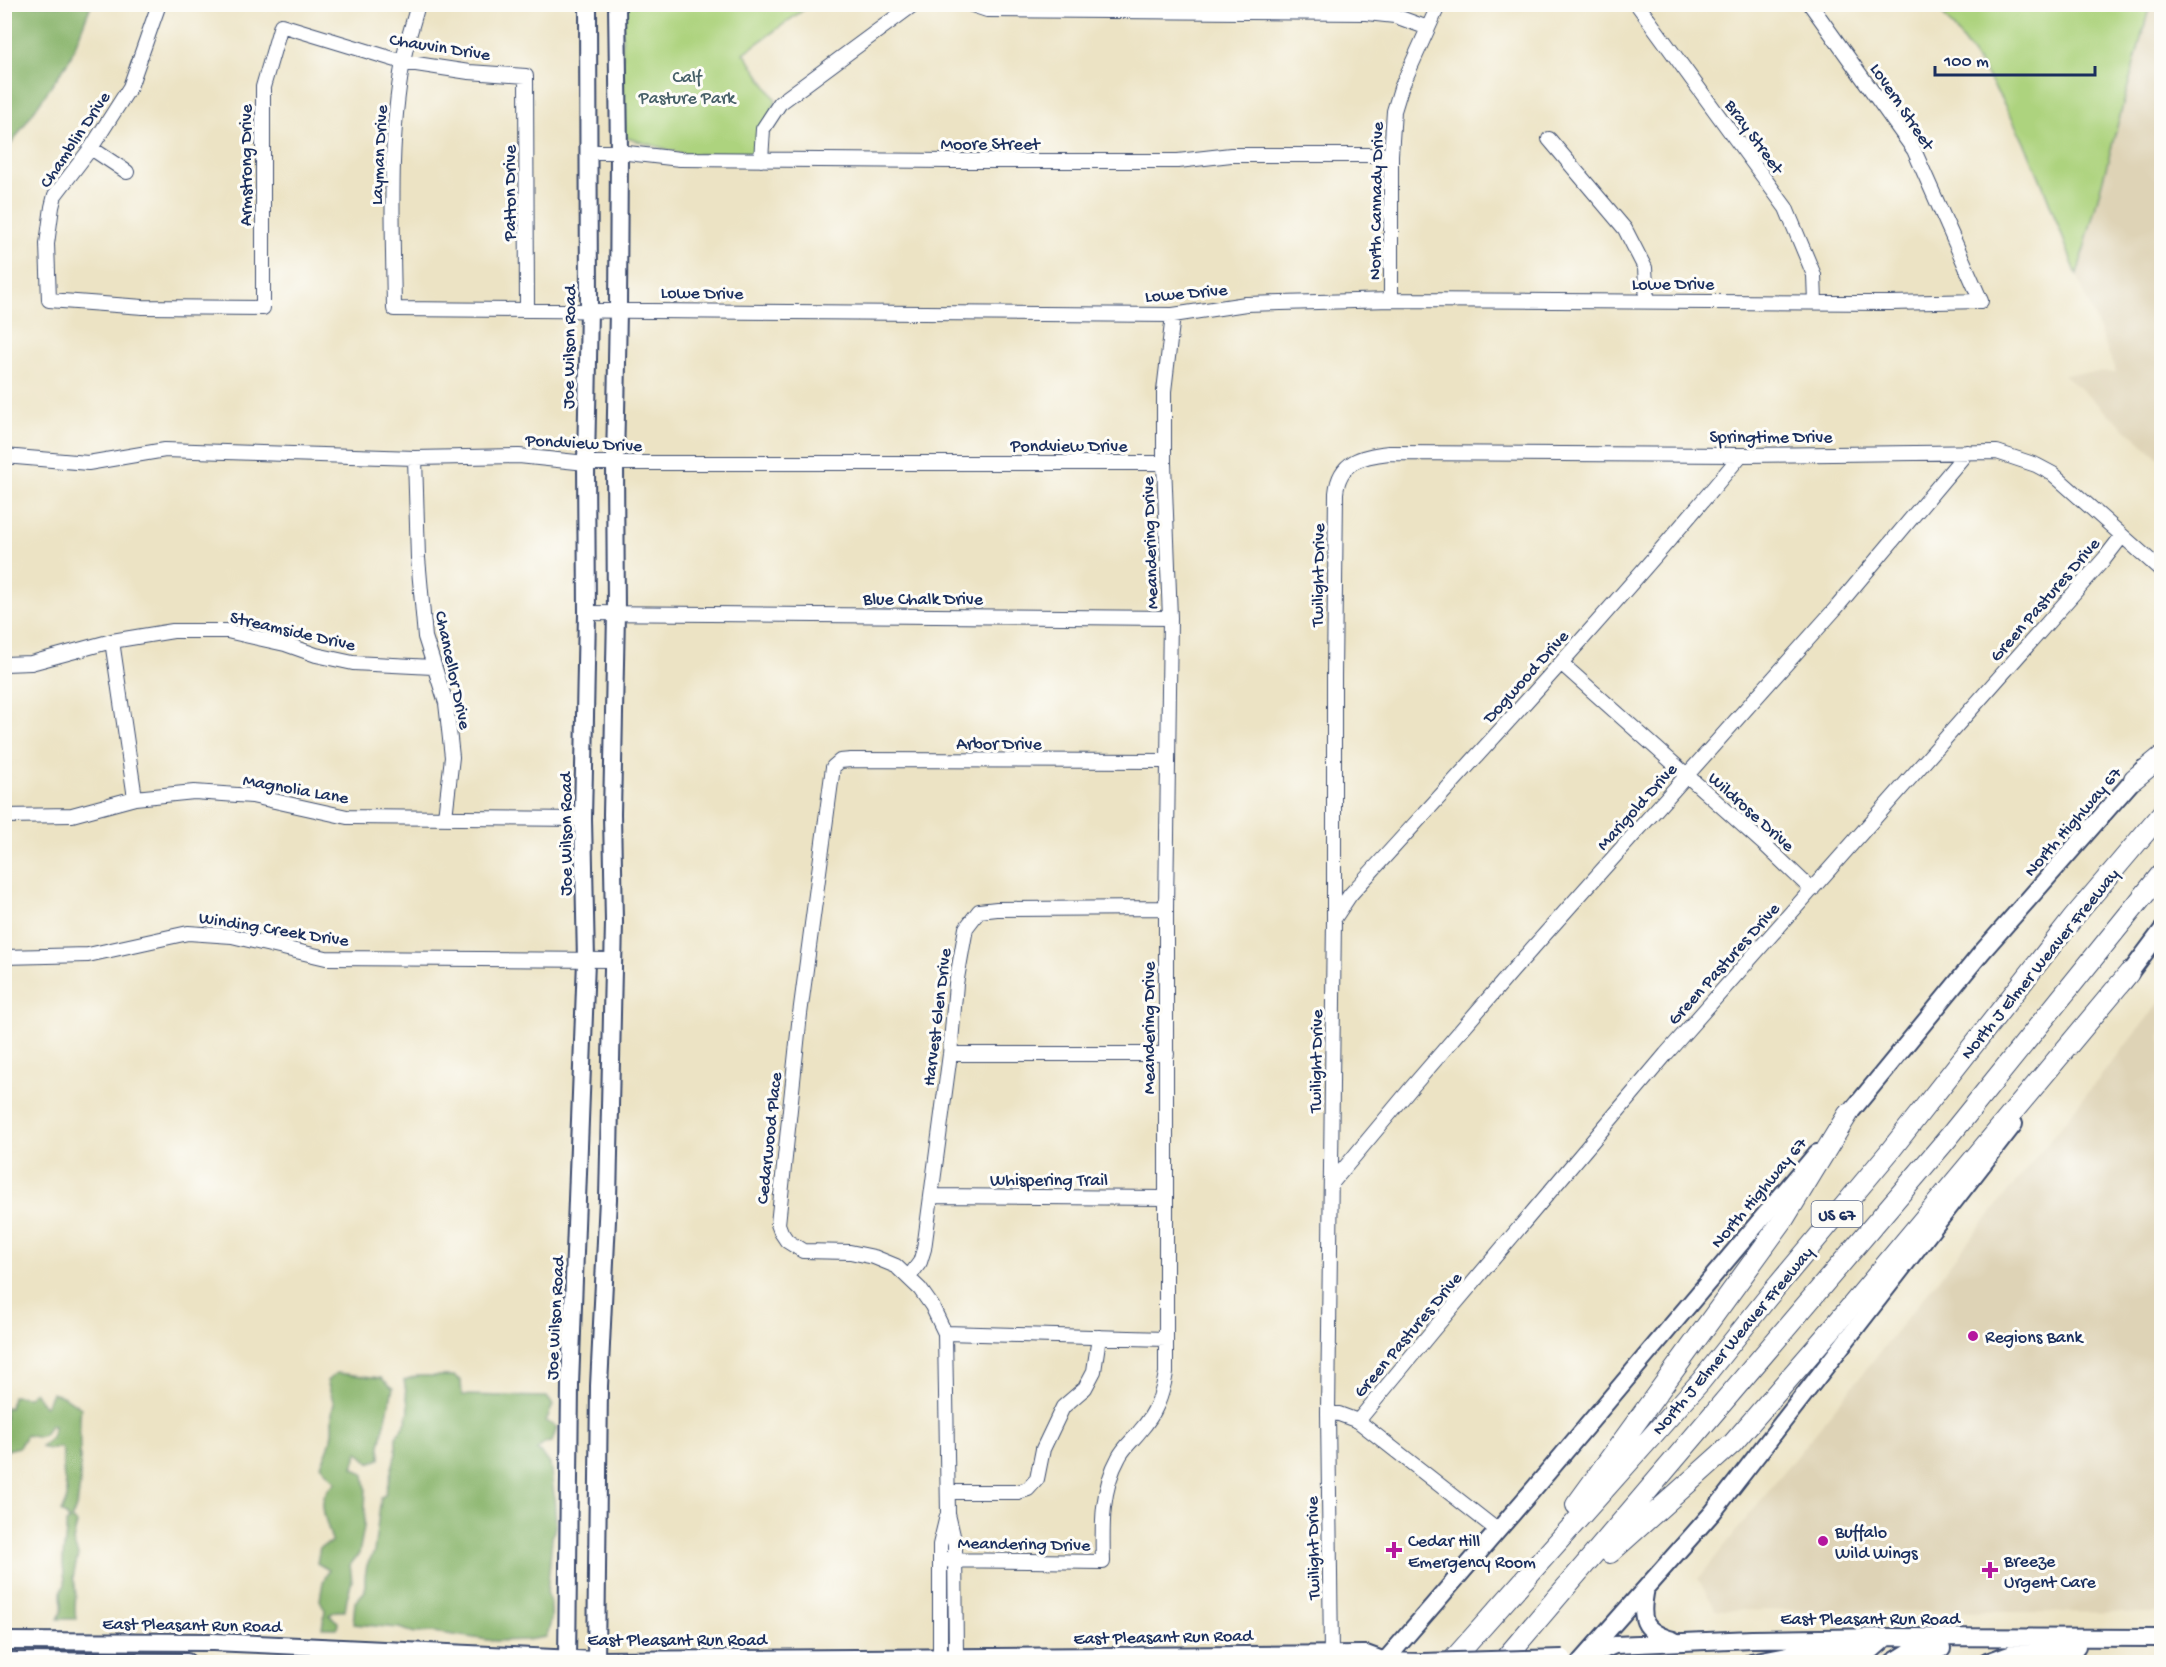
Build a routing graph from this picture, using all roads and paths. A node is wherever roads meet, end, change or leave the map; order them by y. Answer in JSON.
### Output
{"nodes":[{"id":1,"x":159,"y":4,"type":"edge"},
{"id":2,"x":418,"y":4,"type":"edge"},
{"id":3,"x":588,"y":4,"type":"edge"},
{"id":4,"x":617,"y":4,"type":"edge"},
{"id":5,"x":914,"y":4,"type":"edge"},
{"id":6,"x":969,"y":4,"type":"edge"},
{"id":7,"x":1439,"y":4,"type":"edge"},
{"id":8,"x":1637,"y":4,"type":"edge"},
{"id":9,"x":1810,"y":4,"type":"edge"},
{"id":10,"x":281,"y":25,"type":"joint"},
{"id":11,"x":1428,"y":28,"type":"junction"},
{"id":12,"x":403,"y":62,"type":"junction"},
{"id":13,"x":526,"y":76,"type":"joint"},
{"id":14,"x":1549,"y":139,"type":"dead end"},
{"id":15,"x":91,"y":148,"type":"junction"},
{"id":16,"x":590,"y":152,"type":"junction"},
{"id":17,"x":619,"y":152,"type":"junction"},
{"id":18,"x":1391,"y":155,"type":"junction"},
{"id":19,"x":761,"y":160,"type":"junction"},
{"id":20,"x":127,"y":172,"type":"dead end"},
{"id":21,"x":49,"y":300,"type":"joint"},
{"id":22,"x":1391,"y":300,"type":"junction"},
{"id":23,"x":1647,"y":301,"type":"junction"},
{"id":24,"x":1815,"y":302,"type":"junction"},
{"id":25,"x":1981,"y":302,"type":"joint"},
{"id":26,"x":394,"y":309,"type":"joint"},
{"id":27,"x":527,"y":309,"type":"junction"},
{"id":28,"x":589,"y":309,"type":"junction"},
{"id":29,"x":618,"y":310,"type":"junction"},
{"id":30,"x":1173,"y":315,"type":"junction"},
{"id":31,"x":1967,"y":452,"type":"junction"},
{"id":32,"x":1741,"y":455,"type":"junction"},
{"id":33,"x":4,"y":456,"type":"edge"},
{"id":34,"x":415,"y":458,"type":"junction"},
{"id":35,"x":586,"y":463,"type":"junction"},
{"id":36,"x":1164,"y":463,"type":"junction"},
{"id":37,"x":615,"y":464,"type":"junction"},
{"id":38,"x":1345,"y":471,"type":"joint"},
{"id":39,"x":2122,"y":536,"type":"junction"},
{"id":40,"x":2162,"y":571,"type":"edge"},
{"id":41,"x":587,"y":613,"type":"junction"},
{"id":42,"x":616,"y":613,"type":"junction"},
{"id":43,"x":1170,"y":618,"type":"junction"},
{"id":44,"x":112,"y":642,"type":"junction"},
{"id":45,"x":1561,"y":663,"type":"junction"},
{"id":46,"x":4,"y":664,"type":"edge"},
{"id":47,"x":433,"y":667,"type":"junction"},
{"id":48,"x":2162,"y":748,"type":"edge"},
{"id":49,"x":2162,"y":756,"type":"edge"},
{"id":50,"x":1168,"y":761,"type":"junction"},
{"id":51,"x":833,"y":767,"type":"joint"},
{"id":52,"x":1686,"y":777,"type":"junction"},
{"id":53,"x":2134,"y":779,"type":"junction"},
{"id":54,"x":135,"y":798,"type":"junction"},
{"id":55,"x":2162,"y":813,"type":"edge"},
{"id":56,"x":4,"y":816,"type":"edge"},
{"id":57,"x":445,"y":817,"type":"junction"},
{"id":58,"x":583,"y":819,"type":"junction"},
{"id":59,"x":2162,"y":873,"type":"edge"},
{"id":60,"x":1812,"y":890,"type":"junction"},
{"id":61,"x":1166,"y":908,"type":"junction"},
{"id":62,"x":1335,"y":920,"type":"junction"},
{"id":63,"x":2162,"y":930,"type":"edge"},
{"id":64,"x":4,"y":957,"type":"edge"},
{"id":65,"x":612,"y":960,"type":"junction"},
{"id":66,"x":586,"y":961,"type":"junction"},
{"id":67,"x":2129,"y":973,"type":"junction"},
{"id":68,"x":950,"y":1054,"type":"junction"},
{"id":69,"x":1167,"y":1054,"type":"junction"},
{"id":70,"x":1848,"y":1114,"type":"junction"},
{"id":71,"x":1332,"y":1184,"type":"junction"},
{"id":72,"x":932,"y":1196,"type":"junction"},
{"id":73,"x":1166,"y":1198,"type":"junction"},
{"id":74,"x":909,"y":1277,"type":"junction"},
{"id":75,"x":945,"y":1333,"type":"junction"},
{"id":76,"x":1099,"y":1337,"type":"junction"},
{"id":77,"x":1166,"y":1339,"type":"junction"},
{"id":78,"x":1329,"y":1413,"type":"junction"},
{"id":79,"x":1358,"y":1421,"type":"junction"},
{"id":80,"x":948,"y":1492,"type":"junction"},
{"id":81,"x":948,"y":1514,"type":"junction"},
{"id":82,"x":1497,"y":1530,"type":"junction"},
{"id":83,"x":940,"y":1560,"type":"junction"},
{"id":84,"x":956,"y":1560,"type":"junction"},
{"id":85,"x":1646,"y":1588,"type":"junction"},
{"id":86,"x":1501,"y":1606,"type":"junction"},
{"id":87,"x":1548,"y":1609,"type":"junction"},
{"id":88,"x":1887,"y":1637,"type":"junction"},
{"id":89,"x":2026,"y":1638,"type":"junction"},
{"id":90,"x":2078,"y":1638,"type":"junction"},
{"id":91,"x":2162,"y":1638,"type":"edge"},
{"id":92,"x":4,"y":1641,"type":"edge"},
{"id":93,"x":29,"y":1641,"type":"junction"},
{"id":94,"x":1679,"y":1642,"type":"junction"},
{"id":95,"x":1331,"y":1654,"type":"junction"},
{"id":96,"x":567,"y":1660,"type":"edge"},
{"id":97,"x":948,"y":1660,"type":"edge"},
{"id":98,"x":596,"y":1661,"type":"edge"},
{"id":99,"x":1583,"y":1661,"type":"edge"},
{"id":100,"x":23,"y":1662,"type":"edge"},
{"id":101,"x":187,"y":1662,"type":"edge"},
{"id":102,"x":1384,"y":1662,"type":"edge"},
{"id":103,"x":1422,"y":1662,"type":"edge"},
{"id":104,"x":1451,"y":1662,"type":"edge"},
{"id":105,"x":1502,"y":1662,"type":"edge"},
{"id":106,"x":1751,"y":1662,"type":"edge"},
{"id":107,"x":1893,"y":1662,"type":"edge"},
{"id":108,"x":1987,"y":1662,"type":"edge"}],
"edges":[{"from":1,"to":15,"type":"street","name":"Chamblin Drive"},
{"from":2,"to":12,"type":"street","name":"Layman Drive"},
{"from":3,"to":16,"type":"main road","name":"Joe Wilson Road"},
{"from":4,"to":17,"type":"main road"},
{"from":5,"to":19,"type":"street"},
{"from":6,"to":11,"type":"street"},
{"from":7,"to":11,"type":"street","name":"North Cannady Drive"},
{"from":8,"to":24,"type":"street","name":"Bray Street"},
{"from":9,"to":25,"type":"street","name":"Lovern Street"},
{"from":10,"to":12,"type":"street","name":"Chauvin Drive"},
{"from":10,"to":21,"type":"street","name":"Armstrong Drive"},
{"from":11,"to":18,"type":"street","name":"North Cannady Drive"},
{"from":12,"to":13,"type":"street","name":"Chauvin Drive"},
{"from":12,"to":26,"type":"street","name":"Layman Drive"},
{"from":13,"to":27,"type":"street","name":"Patton Drive"},
{"from":14,"to":23,"type":"street"},
{"from":15,"to":20,"type":"street"},
{"from":15,"to":21,"type":"street","name":"Chamblin Drive"},
{"from":16,"to":17,"type":"street","name":"Moore Street"},
{"from":16,"to":28,"type":"main road","name":"Joe Wilson Road"},
{"from":17,"to":19,"type":"street","name":"Moore Street"},
{"from":17,"to":29,"type":"main road"},
{"from":18,"to":19,"type":"street","name":"Moore Street"},
{"from":18,"to":22,"type":"street","name":"North Cannady Drive"},
{"from":22,"to":23,"type":"street","name":"Lowe Drive"},
{"from":22,"to":30,"type":"street","name":"Lowe Drive"},
{"from":23,"to":24,"type":"street","name":"Lowe Drive"},
{"from":24,"to":25,"type":"street","name":"Lowe Drive"},
{"from":26,"to":27,"type":"street","name":"Lowe Drive"},
{"from":27,"to":28,"type":"street","name":"Lowe Drive"},
{"from":28,"to":29,"type":"street","name":"Lowe Drive"},
{"from":28,"to":35,"type":"main road","name":"Joe Wilson Road"},
{"from":29,"to":30,"type":"street","name":"Lowe Drive"},
{"from":29,"to":37,"type":"main road"},
{"from":30,"to":36,"type":"street","name":"Meandering Drive"},
{"from":31,"to":32,"type":"street","name":"Springtime Drive"},
{"from":31,"to":39,"type":"street","name":"Springtime Drive"},
{"from":31,"to":52,"type":"street","name":"Marigold Drive"},
{"from":32,"to":38,"type":"street","name":"Springtime Drive"},
{"from":32,"to":45,"type":"street","name":"Dogwood Drive"},
{"from":33,"to":34,"type":"street","name":"Pondview Drive"},
{"from":34,"to":35,"type":"street","name":"Pondview Drive"},
{"from":34,"to":47,"type":"street","name":"Chancellor Drive"},
{"from":35,"to":37,"type":"street","name":"Pondview Drive"},
{"from":35,"to":41,"type":"main road","name":"Joe Wilson Road"},
{"from":36,"to":37,"type":"street","name":"Pondview Drive"},
{"from":36,"to":43,"type":"street","name":"Meandering Drive"},
{"from":37,"to":42,"type":"main road"},
{"from":38,"to":62,"type":"street","name":"Twilight Drive"},
{"from":39,"to":40,"type":"street","name":"Springtime Drive"},
{"from":39,"to":60,"type":"street","name":"Green Pastures Drive"},
{"from":41,"to":42,"type":"street","name":"Blue Chalk Drive"},
{"from":41,"to":58,"type":"main road","name":"Joe Wilson Road"},
{"from":42,"to":43,"type":"street","name":"Blue Chalk Drive"},
{"from":42,"to":65,"type":"main road"},
{"from":43,"to":50,"type":"street","name":"Meandering Drive"},
{"from":44,"to":46,"type":"street","name":"Streamside Drive"},
{"from":44,"to":47,"type":"street","name":"Streamside Drive"},
{"from":44,"to":54,"type":"street"},
{"from":45,"to":52,"type":"street","name":"Wildrose Drive"},
{"from":45,"to":62,"type":"street","name":"Dogwood Drive"},
{"from":47,"to":57,"type":"street","name":"Chancellor Drive"},
{"from":48,"to":53,"type":"main road","name":"North Highway 67"},
{"from":49,"to":53,"type":"highway"},
{"from":50,"to":51,"type":"street","name":"Arbor Drive"},
{"from":50,"to":61,"type":"street","name":"Meandering Drive"},
{"from":51,"to":74,"type":"street","name":"Cedarwood Place"},
{"from":52,"to":60,"type":"street","name":"Wildrose Drive"},
{"from":52,"to":71,"type":"street","name":"Marigold Drive"},
{"from":53,"to":70,"type":"main road","name":"North Highway 67"},
{"from":54,"to":56,"type":"street","name":"Magnolia Lane"},
{"from":54,"to":57,"type":"street","name":"Magnolia Lane"},
{"from":55,"to":86,"type":"highway","name":"North J Elmer Weaver Freeway","number":"US 67"},
{"from":57,"to":58,"type":"street","name":"Magnolia Lane"},
{"from":58,"to":66,"type":"main road","name":"Joe Wilson Road"},
{"from":59,"to":87,"type":"highway","name":"North J Elmer Weaver Freeway","number":"US 67"},
{"from":60,"to":79,"type":"street","name":"Green Pastures Drive"},
{"from":61,"to":68,"type":"street","name":"Harvest Glen Drive"},
{"from":61,"to":69,"type":"street","name":"Meandering Drive"},
{"from":62,"to":71,"type":"street","name":"Twilight Drive"},
{"from":63,"to":67,"type":"main road"},
{"from":64,"to":66,"type":"street","name":"Winding Creek Drive"},
{"from":65,"to":66,"type":"street","name":"Winding Creek Drive"},
{"from":65,"to":98,"type":"main road"},
{"from":66,"to":96,"type":"main road","name":"Joe Wilson Road"},
{"from":67,"to":85,"type":"main road"},
{"from":67,"to":87,"type":"highway"},
{"from":68,"to":69,"type":"street"},
{"from":68,"to":72,"type":"street","name":"Harvest Glen Drive"},
{"from":69,"to":73,"type":"street","name":"Meandering Drive"},
{"from":70,"to":82,"type":"main road","name":"North Highway 67"},
{"from":70,"to":86,"type":"highway"},
{"from":71,"to":78,"type":"street","name":"Twilight Drive"},
{"from":72,"to":73,"type":"street","name":"Whispering Trail"},
{"from":72,"to":74,"type":"street","name":"Harvest Glen Drive"},
{"from":73,"to":77,"type":"street","name":"Meandering Drive"},
{"from":74,"to":75,"type":"street","name":"Cedarwood Place"},
{"from":75,"to":76,"type":"street"},
{"from":75,"to":80,"type":"street","name":"Cedarwood Place"},
{"from":76,"to":77,"type":"street"},
{"from":76,"to":80,"type":"street"},
{"from":77,"to":84,"type":"street","name":"Meandering Drive"},
{"from":78,"to":79,"type":"street"},
{"from":78,"to":95,"type":"street","name":"Twilight Drive"},
{"from":79,"to":82,"type":"street"},
{"from":80,"to":81,"type":"street","name":"Cedarwood Place"},
{"from":81,"to":83,"type":"street","name":"Cedarwood Place"},
{"from":81,"to":84,"type":"street","name":"Cedarwood Place"},
{"from":82,"to":102,"type":"main road","name":"North Highway 67"},
{"from":83,"to":84,"type":"street","name":"Meandering Drive"},
{"from":83,"to":97,"type":"street","name":"Cedarwood Place"},
{"from":84,"to":97,"type":"street","name":"Cedarwood Place"},
{"from":85,"to":94,"type":"main road"},
{"from":85,"to":99,"type":"main road"},
{"from":86,"to":104,"type":"highway","name":"North J Elmer Weaver Freeway","number":"US 67"},
{"from":87,"to":105,"type":"highway","name":"North J Elmer Weaver Freeway","number":"US 67"},
{"from":88,"to":89,"type":"main road","name":"East Pleasant Run Road"},
{"from":88,"to":94,"type":"main road","name":"East Pleasant Run Road"},
{"from":88,"to":106,"type":"main road"},
{"from":89,"to":90,"type":"main road","name":"East Pleasant Run Road"},
{"from":89,"to":107,"type":"main road"},
{"from":90,"to":91,"type":"main road","name":"East Pleasant Run Road"},
{"from":90,"to":108,"type":"main road"},
{"from":92,"to":93,"type":"main road","name":"East Pleasant Run Road"},
{"from":93,"to":96,"type":"main road","name":"East Pleasant Run Road"},
{"from":93,"to":100,"type":"street"},
{"from":94,"to":99,"type":"main road","name":"East Pleasant Run Road"},
{"from":95,"to":97,"type":"main road","name":"East Pleasant Run Road"},
{"from":95,"to":102,"type":"main road","name":"East Pleasant Run Road"},
{"from":96,"to":98,"type":"main road","name":"East Pleasant Run Road"},
{"from":97,"to":98,"type":"main road","name":"East Pleasant Run Road"},
{"from":99,"to":103,"type":"main road","name":"East Pleasant Run Road","bridge":true},
{"from":100,"to":101,"type":"main road"},
{"from":102,"to":103,"type":"main road","name":"East Pleasant Run Road"}]}
